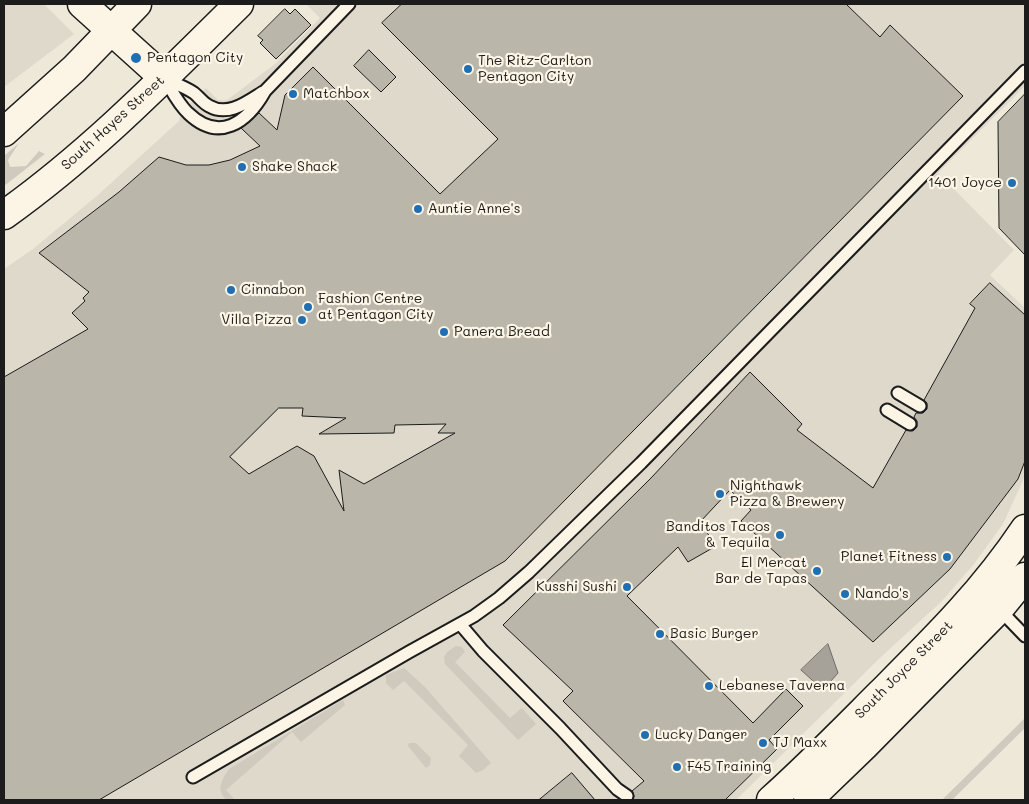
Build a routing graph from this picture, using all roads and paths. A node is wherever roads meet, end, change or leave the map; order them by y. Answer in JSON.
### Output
{"nodes":[{"id":1,"x":82,"y":4,"type":"edge"},
{"id":2,"x":136,"y":4,"type":"edge"},
{"id":3,"x":239,"y":4,"type":"edge"},
{"id":4,"x":349,"y":4,"type":"edge"},
{"id":5,"x":111,"y":31,"type":"junction"},
{"id":6,"x":1025,"y":71,"type":"edge"},
{"id":7,"x":164,"y":78,"type":"junction"},
{"id":8,"x":265,"y":92,"type":"junction"},
{"id":9,"x":4,"y":132,"type":"edge"},
{"id":10,"x":4,"y":215,"type":"edge"},
{"id":11,"x":898,"y":393,"type":"dead end"},
{"id":12,"x":920,"y":406,"type":"dead end"},
{"id":13,"x":887,"y":410,"type":"dead end"},
{"id":14,"x":910,"y":424,"type":"dead end"},
{"id":15,"x":1025,"y":530,"type":"edge"},
{"id":16,"x":1025,"y":577,"type":"edge"},
{"id":17,"x":999,"y":609,"type":"junction"},
{"id":18,"x":460,"y":624,"type":"junction"},
{"id":19,"x":1025,"y":636,"type":"edge"},
{"id":20,"x":193,"y":777,"type":"dead end"},
{"id":21,"x":627,"y":796,"type":"dead end"},
{"id":22,"x":771,"y":800,"type":"edge"},
{"id":23,"x":808,"y":800,"type":"edge"}],
"edges":[{"from":1,"to":5,"type":"main road"},
{"from":2,"to":5,"type":"main road"},
{"from":3,"to":7,"type":"main road","name":"South Hayes Street"},
{"from":4,"to":8,"type":"lane"},
{"from":5,"to":7,"type":"main road"},
{"from":5,"to":9,"type":"main road"},
{"from":6,"to":18,"type":"lane"},
{"from":7,"to":8,"type":"lane"},
{"from":7,"to":8,"type":"lane"},
{"from":7,"to":10,"type":"main road","name":"South Hayes Street"},
{"from":11,"to":12,"type":"lane"},
{"from":13,"to":14,"type":"lane"},
{"from":15,"to":22,"type":"main road","name":"South Joyce Street"},
{"from":16,"to":17,"type":"main road","name":"South Joyce Street"},
{"from":17,"to":19,"type":"lane"},
{"from":17,"to":23,"type":"main road","name":"South Joyce Street"},
{"from":18,"to":20,"type":"lane"},
{"from":18,"to":21,"type":"lane"}]}
